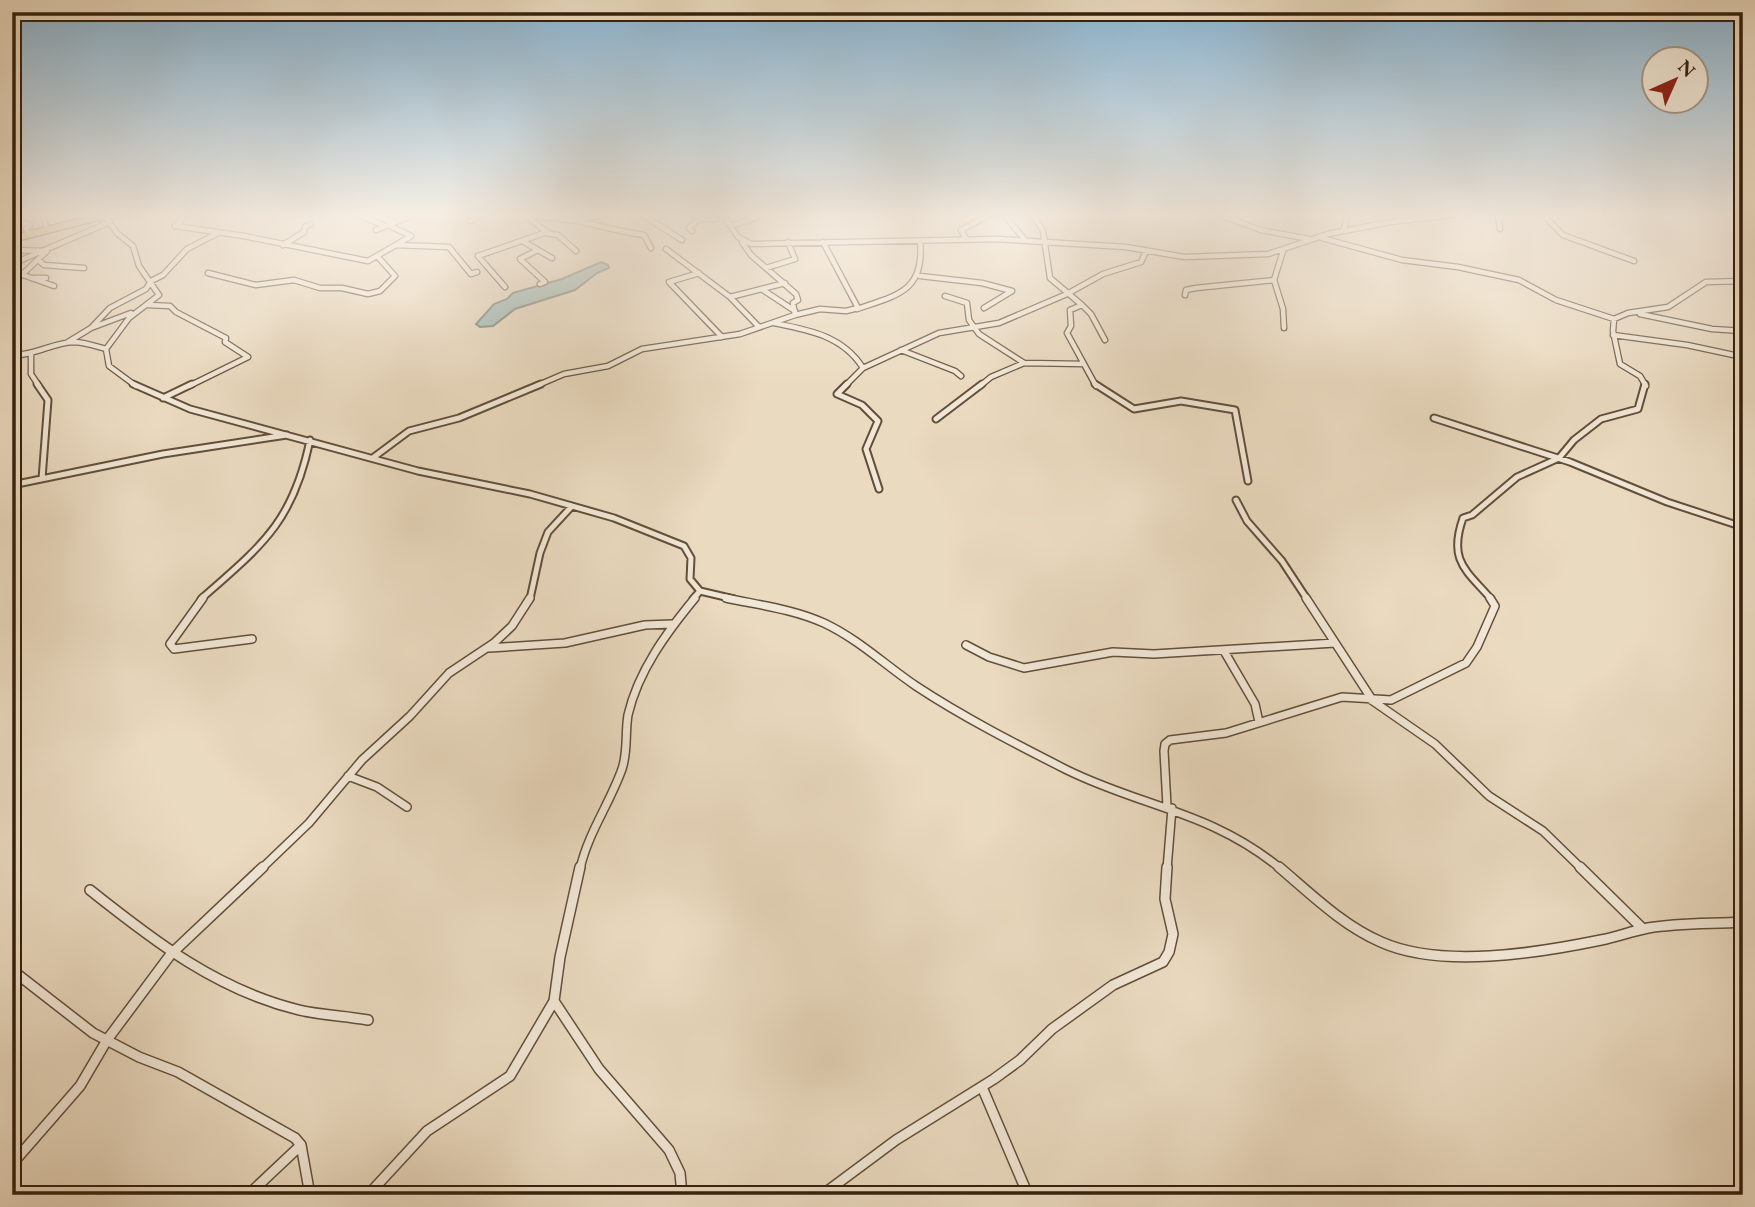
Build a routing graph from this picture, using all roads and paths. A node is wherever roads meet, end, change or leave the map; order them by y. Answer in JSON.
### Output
{"nodes":[{"id":1,"x":27,"y":271,"type":"edge"},
{"id":2,"x":143,"y":271,"type":"edge"},
{"id":3,"x":167,"y":271,"type":"edge"},
{"id":4,"x":390,"y":271,"type":"edge"},
{"id":5,"x":466,"y":271,"type":"edge"},
{"id":6,"x":491,"y":271,"type":"edge"},
{"id":7,"x":533,"y":271,"type":"edge"},
{"id":8,"x":770,"y":271,"type":"edge"},
{"id":9,"x":838,"y":271,"type":"edge"},
{"id":10,"x":920,"y":271,"type":"edge"},
{"id":11,"x":1051,"y":271,"type":"edge"},
{"id":12,"x":1111,"y":271,"type":"edge"},
{"id":13,"x":1279,"y":271,"type":"edge"},
{"id":14,"x":1480,"y":271,"type":"edge"},
{"id":15,"x":477,"y":272,"type":"dead end"},
{"id":16,"x":208,"y":273,"type":"dead end"},
{"id":17,"x":699,"y":273,"type":"joint"},
{"id":18,"x":23,"y":275,"type":"junction"},
{"id":19,"x":920,"y":276,"type":"junction"},
{"id":20,"x":46,"y":278,"type":"dead end"},
{"id":21,"x":32,"y":279,"type":"junction"},
{"id":22,"x":1274,"y":280,"type":"junction"},
{"id":23,"x":151,"y":281,"type":"junction"},
{"id":24,"x":1743,"y":281,"type":"edge"},
{"id":25,"x":785,"y":283,"type":"junction"},
{"id":26,"x":12,"y":284,"type":"edge"},
{"id":27,"x":540,"y":284,"type":"dead end"},
{"id":28,"x":54,"y":286,"type":"dead end"},
{"id":29,"x":505,"y":287,"type":"dead end"},
{"id":30,"x":763,"y":290,"type":"junction"},
{"id":31,"x":1066,"y":294,"type":"junction"},
{"id":32,"x":1185,"y":295,"type":"dead end"},
{"id":33,"x":945,"y":296,"type":"dead end"},
{"id":34,"x":159,"y":297,"type":"junction"},
{"id":35,"x":730,"y":297,"type":"junction"},
{"id":36,"x":148,"y":305,"type":"junction"},
{"id":37,"x":167,"y":305,"type":"junction"},
{"id":38,"x":1082,"y":305,"type":"junction"},
{"id":39,"x":142,"y":308,"type":"junction"},
{"id":40,"x":984,"y":308,"type":"dead end"},
{"id":41,"x":857,"y":309,"type":"junction"},
{"id":42,"x":1631,"y":312,"type":"junction"},
{"id":43,"x":795,"y":313,"type":"junction"},
{"id":44,"x":1614,"y":319,"type":"junction"},
{"id":45,"x":772,"y":322,"type":"junction"},
{"id":46,"x":972,"y":326,"type":"junction"},
{"id":47,"x":92,"y":327,"type":"junction"},
{"id":48,"x":759,"y":327,"type":"junction"},
{"id":49,"x":1284,"y":328,"type":"dead end"},
{"id":50,"x":1743,"y":331,"type":"edge"},
{"id":51,"x":1613,"y":335,"type":"junction"},
{"id":52,"x":722,"y":337,"type":"junction"},
{"id":53,"x":1105,"y":340,"type":"dead end"},
{"id":54,"x":68,"y":343,"type":"junction"},
{"id":55,"x":106,"y":349,"type":"junction"},
{"id":56,"x":901,"y":350,"type":"junction"},
{"id":57,"x":12,"y":355,"type":"edge"},
{"id":58,"x":31,"y":355,"type":"junction"},
{"id":59,"x":1743,"y":357,"type":"edge"},
{"id":60,"x":1024,"y":363,"type":"junction"},
{"id":61,"x":1084,"y":364,"type":"junction"},
{"id":62,"x":863,"y":368,"type":"junction"},
{"id":63,"x":961,"y":376,"type":"dead end"},
{"id":64,"x":163,"y":398,"type":"junction"},
{"id":65,"x":1434,"y":418,"type":"dead end"},
{"id":66,"x":936,"y":419,"type":"dead end"},
{"id":67,"x":289,"y":435,"type":"junction"},
{"id":68,"x":310,"y":440,"type":"junction"},
{"id":69,"x":374,"y":457,"type":"junction"},
{"id":70,"x":1559,"y":458,"type":"junction"},
{"id":71,"x":42,"y":479,"type":"junction"},
{"id":72,"x":1248,"y":481,"type":"dead end"},
{"id":73,"x":12,"y":485,"type":"edge"},
{"id":74,"x":879,"y":489,"type":"dead end"},
{"id":75,"x":1236,"y":500,"type":"dead end"},
{"id":76,"x":572,"y":506,"type":"junction"},
{"id":77,"x":1743,"y":527,"type":"edge"},
{"id":78,"x":700,"y":591,"type":"junction"},
{"id":79,"x":672,"y":624,"type":"junction"},
{"id":80,"x":252,"y":639,"type":"dead end"},
{"id":81,"x":1335,"y":643,"type":"junction"},
{"id":82,"x":966,"y":645,"type":"dead end"},
{"id":83,"x":484,"y":649,"type":"junction"},
{"id":84,"x":1224,"y":651,"type":"junction"},
{"id":85,"x":1370,"y":698,"type":"junction"},
{"id":86,"x":1259,"y":722,"type":"junction"},
{"id":87,"x":348,"y":776,"type":"junction"},
{"id":88,"x":407,"y":807,"type":"dead end"},
{"id":89,"x":1170,"y":807,"type":"junction"},
{"id":90,"x":90,"y":890,"type":"dead end"},
{"id":91,"x":1743,"y":922,"type":"edge"},
{"id":92,"x":1643,"y":929,"type":"junction"},
{"id":93,"x":171,"y":954,"type":"junction"},
{"id":94,"x":12,"y":970,"type":"edge"},
{"id":95,"x":554,"y":1001,"type":"junction"},
{"id":96,"x":368,"y":1020,"type":"dead end"},
{"id":97,"x":107,"y":1040,"type":"junction"},
{"id":98,"x":982,"y":1087,"type":"junction"},
{"id":99,"x":301,"y":1145,"type":"junction"},
{"id":100,"x":12,"y":1164,"type":"edge"},
{"id":101,"x":248,"y":1195,"type":"edge"},
{"id":102,"x":310,"y":1195,"type":"edge"},
{"id":103,"x":368,"y":1195,"type":"edge"},
{"id":104,"x":682,"y":1195,"type":"edge"},
{"id":105,"x":822,"y":1195,"type":"edge"},
{"id":106,"x":1028,"y":1195,"type":"edge"}],
"edges":[{"from":1,"to":18,"type":"street"},
{"from":2,"to":23,"type":"street"},
{"from":3,"to":23,"type":"street"},
{"from":4,"to":16,"type":"street"},
{"from":5,"to":15,"type":"street"},
{"from":6,"to":29,"type":"street"},
{"from":7,"to":27,"type":"street"},
{"from":8,"to":25,"type":"street"},
{"from":9,"to":41,"type":"street"},
{"from":10,"to":19,"type":"street"},
{"from":11,"to":31,"type":"street"},
{"from":12,"to":31,"type":"street"},
{"from":13,"to":22,"type":"street"},
{"from":14,"to":44,"type":"street"},
{"from":17,"to":35,"type":"street"},
{"from":17,"to":52,"type":"street"},
{"from":18,"to":21,"type":"street"},
{"from":18,"to":26,"type":"street"},
{"from":19,"to":40,"type":"street"},
{"from":19,"to":41,"type":"street"},
{"from":20,"to":21,"type":"street"},
{"from":21,"to":28,"type":"street"},
{"from":22,"to":32,"type":"street"},
{"from":22,"to":49,"type":"street"},
{"from":23,"to":34,"type":"street"},
{"from":23,"to":47,"type":"street"},
{"from":24,"to":42,"type":"street"},
{"from":25,"to":30,"type":"street"},
{"from":25,"to":43,"type":"street"},
{"from":30,"to":35,"type":"street"},
{"from":30,"to":43,"type":"street"},
{"from":31,"to":38,"type":"street"},
{"from":31,"to":46,"type":"street"},
{"from":33,"to":46,"type":"street"},
{"from":34,"to":36,"type":"street"},
{"from":34,"to":37,"type":"street"},
{"from":35,"to":48,"type":"street"},
{"from":36,"to":37,"type":"street"},
{"from":36,"to":39,"type":"street"},
{"from":37,"to":64,"type":"street"},
{"from":38,"to":53,"type":"street"},
{"from":38,"to":61,"type":"street"},
{"from":39,"to":47,"type":"street"},
{"from":39,"to":55,"type":"street"},
{"from":41,"to":43,"type":"street"},
{"from":42,"to":44,"type":"street"},
{"from":42,"to":50,"type":"street"},
{"from":43,"to":45,"type":"street"},
{"from":44,"to":51,"type":"street"},
{"from":45,"to":48,"type":"street"},
{"from":45,"to":62,"type":"street"},
{"from":46,"to":56,"type":"street"},
{"from":46,"to":60,"type":"street"},
{"from":47,"to":54,"type":"street"},
{"from":48,"to":52,"type":"street"},
{"from":51,"to":59,"type":"street"},
{"from":51,"to":70,"type":"street"},
{"from":52,"to":69,"type":"street"},
{"from":54,"to":55,"type":"street"},
{"from":54,"to":58,"type":"street"},
{"from":55,"to":64,"type":"street"},
{"from":56,"to":62,"type":"street"},
{"from":56,"to":63,"type":"street"},
{"from":57,"to":58,"type":"street"},
{"from":58,"to":71,"type":"street"},
{"from":60,"to":61,"type":"street"},
{"from":60,"to":66,"type":"street"},
{"from":61,"to":72,"type":"street"},
{"from":62,"to":74,"type":"street"},
{"from":64,"to":67,"type":"street"},
{"from":65,"to":70,"type":"street"},
{"from":67,"to":68,"type":"street"},
{"from":67,"to":71,"type":"street"},
{"from":68,"to":69,"type":"street"},
{"from":68,"to":80,"type":"street"},
{"from":69,"to":76,"type":"street"},
{"from":70,"to":77,"type":"street"},
{"from":70,"to":85,"type":"street"},
{"from":71,"to":73,"type":"street"},
{"from":75,"to":81,"type":"street"},
{"from":76,"to":78,"type":"street"},
{"from":76,"to":83,"type":"street"},
{"from":78,"to":79,"type":"street"},
{"from":78,"to":89,"type":"street"},
{"from":79,"to":83,"type":"street"},
{"from":79,"to":95,"type":"street"},
{"from":81,"to":84,"type":"street"},
{"from":81,"to":85,"type":"street"},
{"from":82,"to":84,"type":"street"},
{"from":83,"to":87,"type":"street"},
{"from":84,"to":86,"type":"street"},
{"from":85,"to":86,"type":"street"},
{"from":85,"to":92,"type":"street"},
{"from":86,"to":89,"type":"street"},
{"from":87,"to":88,"type":"street"},
{"from":87,"to":93,"type":"street"},
{"from":89,"to":92,"type":"street"},
{"from":89,"to":98,"type":"street"},
{"from":90,"to":93,"type":"street"},
{"from":91,"to":92,"type":"street"},
{"from":93,"to":96,"type":"street"},
{"from":93,"to":97,"type":"street"},
{"from":94,"to":97,"type":"street"},
{"from":95,"to":103,"type":"street"},
{"from":95,"to":104,"type":"street"},
{"from":97,"to":99,"type":"street"},
{"from":97,"to":100,"type":"street"},
{"from":98,"to":105,"type":"street"},
{"from":98,"to":106,"type":"street"},
{"from":99,"to":101,"type":"street"},
{"from":99,"to":102,"type":"street"}]}
